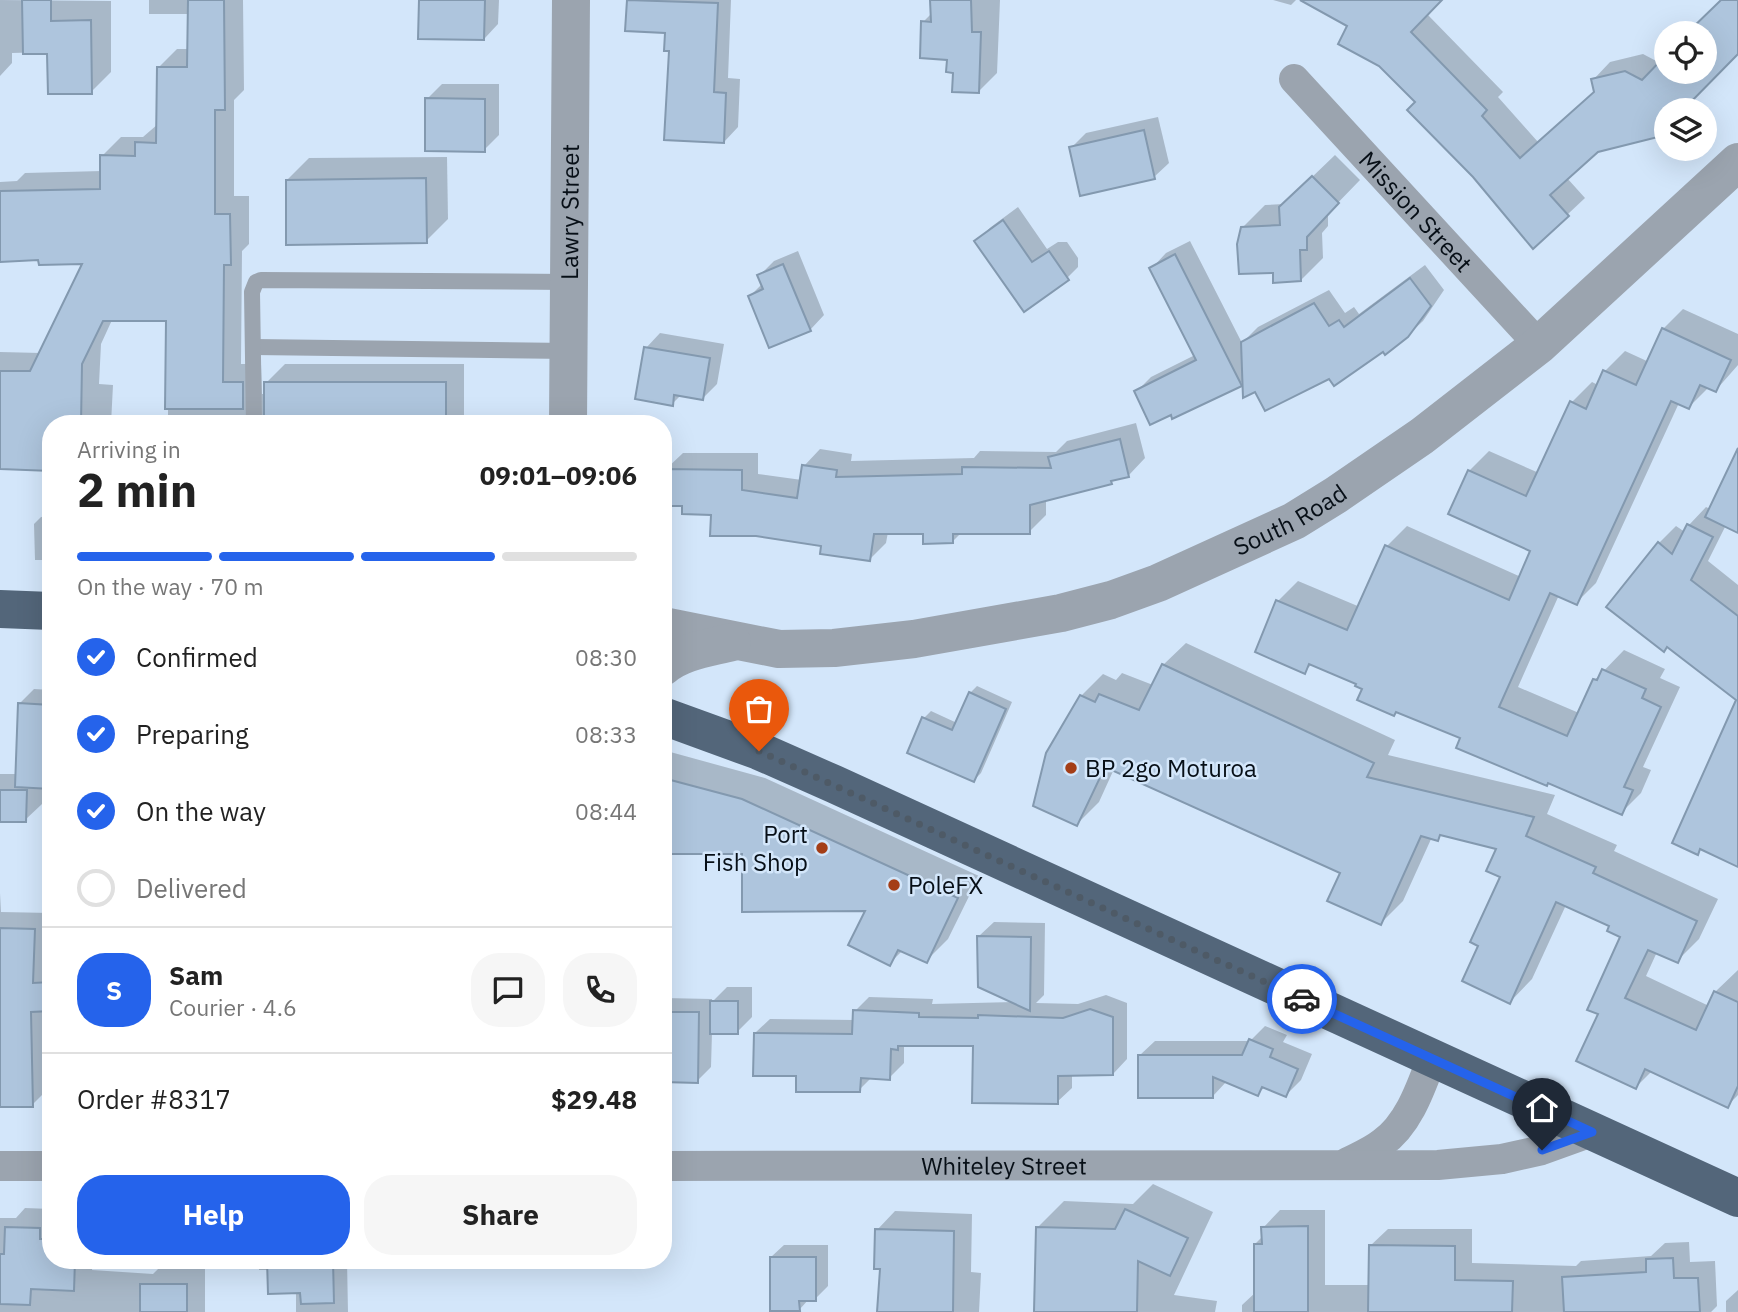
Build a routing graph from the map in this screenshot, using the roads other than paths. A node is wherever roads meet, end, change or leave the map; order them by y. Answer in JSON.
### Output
{"nodes":[{"id":1,"x":571,"y":0,"type":"edge"},
{"id":2,"x":1294,"y":79,"type":"dead end"},
{"id":3,"x":1738,"y":162,"type":"edge"},
{"id":4,"x":570,"y":282,"type":"junction"},
{"id":5,"x":1539,"y":345,"type":"junction"},
{"id":6,"x":253,"y":347,"type":"junction"},
{"id":7,"x":569,"y":351,"type":"junction"},
{"id":8,"x":254,"y":415,"type":"edge"},
{"id":9,"x":568,"y":415,"type":"edge"},
{"id":10,"x":0,"y":609,"type":"edge"},
{"id":11,"x":42,"y":611,"type":"edge"},
{"id":12,"x":672,"y":628,"type":"edge"},
{"id":13,"x":737,"y":641,"type":"junction"},
{"id":14,"x":672,"y":661,"type":"edge"},
{"id":15,"x":672,"y":719,"type":"edge"},
{"id":16,"x":1432,"y":1058,"type":"junction"},
{"id":17,"x":1592,"y":1132,"type":"junction"},
{"id":18,"x":1345,"y":1163,"type":"junction"},
{"id":19,"x":42,"y":1166,"type":"edge"},
{"id":20,"x":672,"y":1166,"type":"edge"},
{"id":21,"x":0,"y":1167,"type":"edge"},
{"id":22,"x":1738,"y":1198,"type":"edge"}],
"edges":[{"from":1,"to":4,"type":"street","name":"Lawry Street"},
{"from":2,"to":5,"type":"street","name":"Mission Street"},
{"from":3,"to":5,"type":"street","name":"South Road"},
{"from":4,"to":6,"type":"lane"},
{"from":4,"to":7,"type":"street","name":"Lawry Street"},
{"from":5,"to":13,"type":"street","name":"South Road"},
{"from":6,"to":7,"type":"lane"},
{"from":6,"to":8,"type":"lane"},
{"from":7,"to":9,"type":"street","name":"Lawry Street"},
{"from":10,"to":11,"type":"highway"},
{"from":12,"to":13,"type":"street","name":"South Road"},
{"from":13,"to":14,"type":"street","name":"South Road"},
{"from":15,"to":16,"type":"highway"},
{"from":16,"to":17,"type":"highway"},
{"from":16,"to":18,"type":"street","name":"Whiteley Street"},
{"from":17,"to":18,"type":"street","name":"Whiteley Street"},
{"from":17,"to":22,"type":"highway"},
{"from":18,"to":20,"type":"street","name":"Whiteley Street"},
{"from":19,"to":21,"type":"street"}]}
